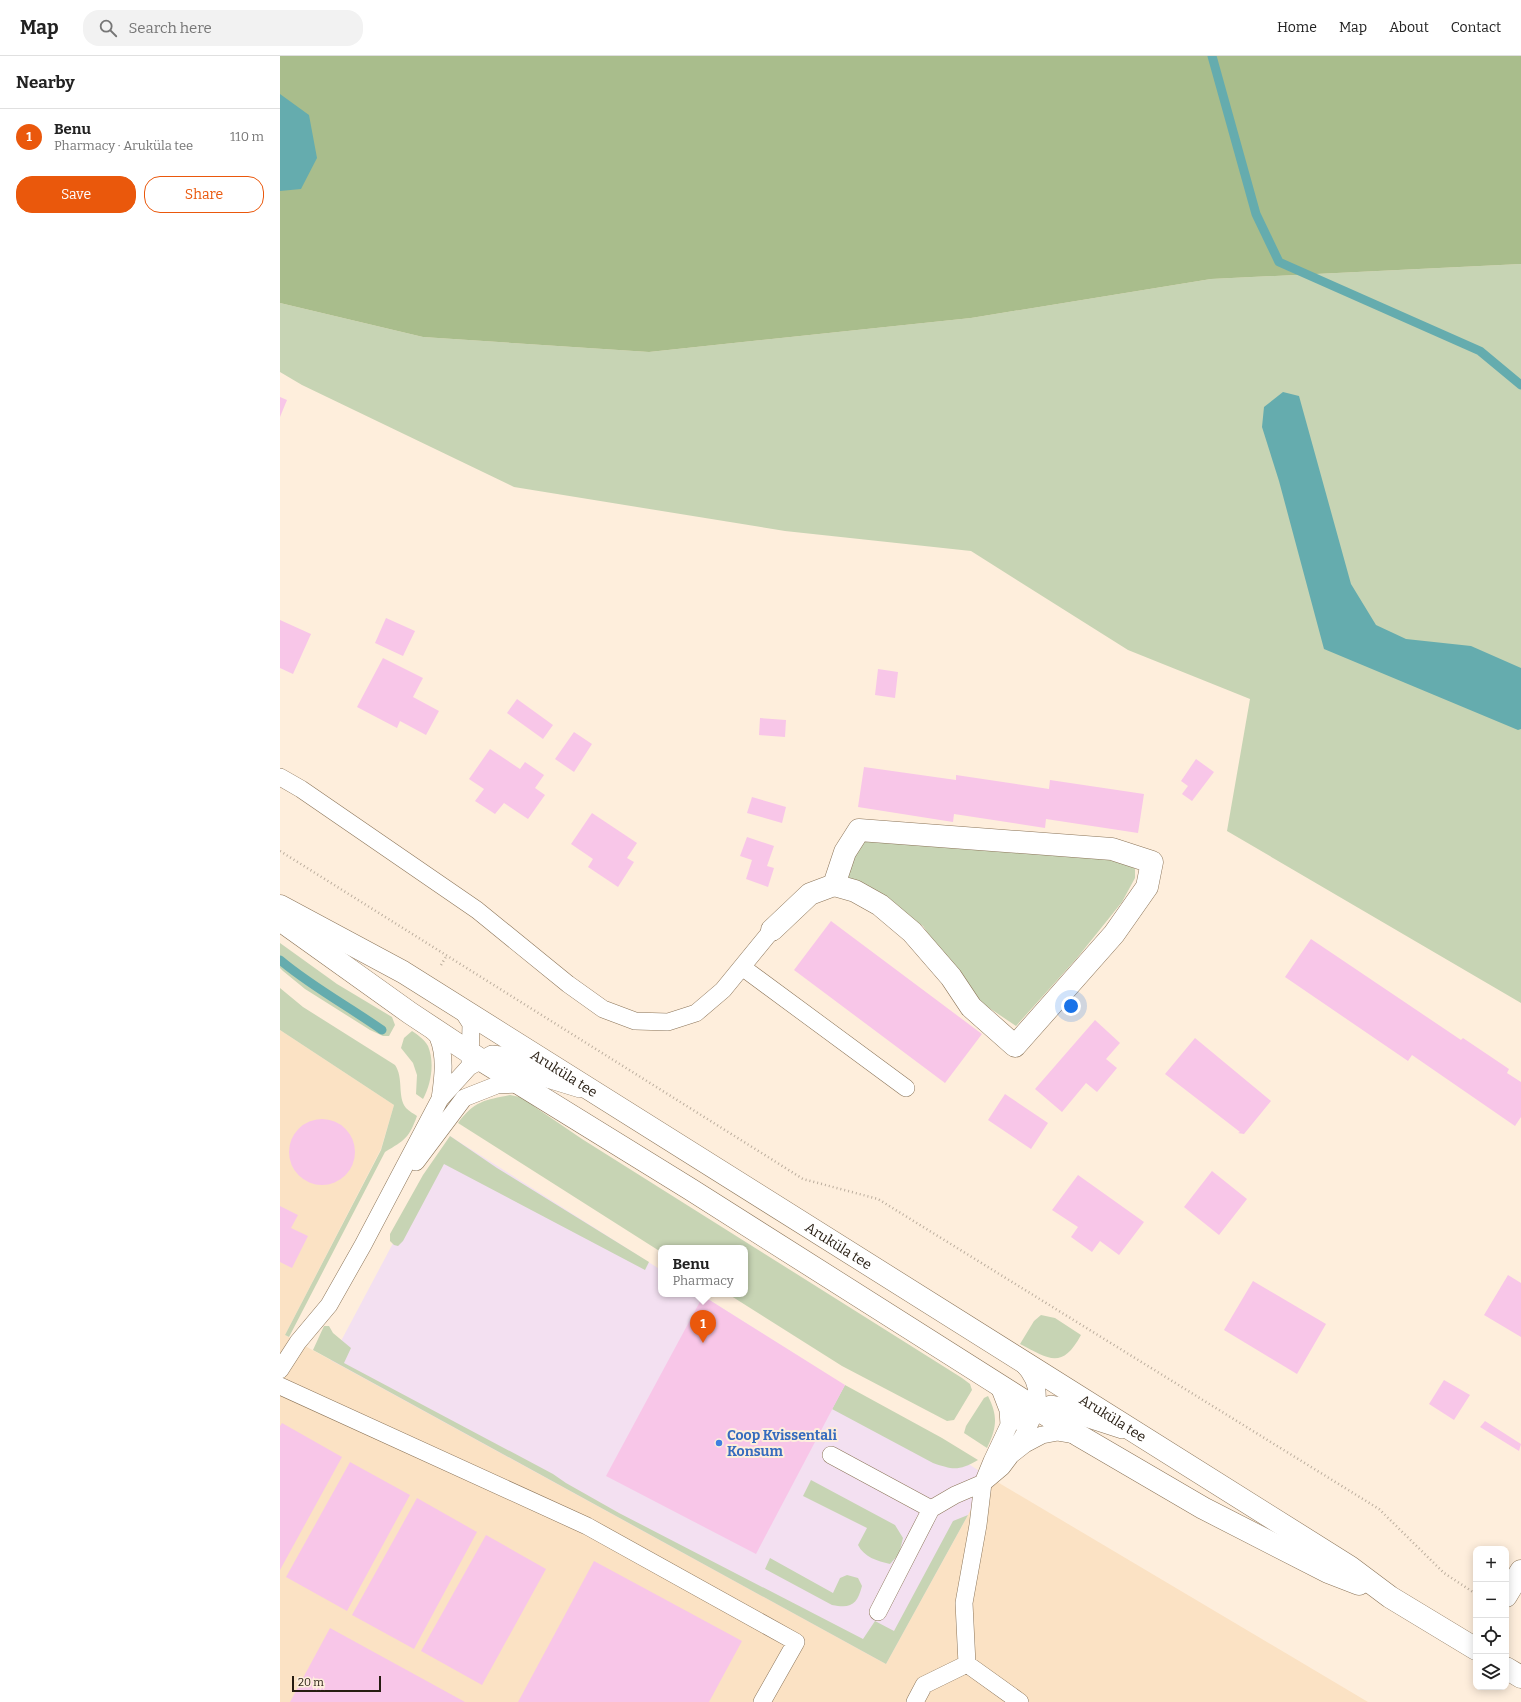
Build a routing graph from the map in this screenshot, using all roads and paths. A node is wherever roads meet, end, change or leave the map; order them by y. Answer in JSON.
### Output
{"nodes":[{"id":1,"x":280,"y":777,"type":"edge"},
{"id":2,"x":280,"y":851,"type":"edge"},
{"id":3,"x":834,"y":886,"type":"junction"},
{"id":4,"x":280,"y":906,"type":"edge"},
{"id":5,"x":280,"y":920,"type":"edge"},
{"id":6,"x":772,"y":930,"type":"joint"},
{"id":7,"x":742,"y":967,"type":"junction"},
{"id":8,"x":462,"y":1010,"type":"junction"},
{"id":9,"x":427,"y":1025,"type":"junction"},
{"id":10,"x":474,"y":1060,"type":"junction"},
{"id":11,"x":529,"y":1088,"type":"junction"},
{"id":12,"x":906,"y":1088,"type":"dead end"},
{"id":13,"x":596,"y":1094,"type":"junction"},
{"id":14,"x":440,"y":1099,"type":"junction"},
{"id":15,"x":428,"y":1145,"type":"junction"},
{"id":16,"x":376,"y":1219,"type":"junction"},
{"id":17,"x":1019,"y":1359,"type":"junction"},
{"id":18,"x":280,"y":1370,"type":"edge"},
{"id":19,"x":998,"y":1384,"type":"junction"},
{"id":20,"x":280,"y":1386,"type":"edge"},
{"id":21,"x":1036,"y":1409,"type":"junction"},
{"id":22,"x":1009,"y":1425,"type":"junction"},
{"id":23,"x":1078,"y":1435,"type":"junction"},
{"id":24,"x":1143,"y":1437,"type":"junction"},
{"id":25,"x":831,"y":1455,"type":"dead end"},
{"id":26,"x":1011,"y":1455,"type":"junction"},
{"id":27,"x":983,"y":1483,"type":"junction"},
{"id":28,"x":931,"y":1509,"type":"junction"},
{"id":29,"x":1521,"y":1571,"type":"edge"},
{"id":30,"x":1509,"y":1591,"type":"edge"},
{"id":31,"x":1473,"y":1592,"type":"edge"},
{"id":32,"x":1390,"y":1597,"type":"junction"},
{"id":33,"x":878,"y":1612,"type":"dead end"},
{"id":34,"x":1473,"y":1645,"type":"edge"},
{"id":35,"x":967,"y":1664,"type":"junction"},
{"id":36,"x":1509,"y":1670,"type":"edge"},
{"id":37,"x":1521,"y":1677,"type":"edge"},
{"id":38,"x":762,"y":1702,"type":"edge"},
{"id":39,"x":915,"y":1702,"type":"edge"},
{"id":40,"x":1020,"y":1702,"type":"edge"}],
"edges":[{"from":1,"to":7,"type":"lane"},
{"from":2,"to":31,"type":"path"},
{"from":3,"to":3,"type":"main road"},
{"from":3,"to":6,"type":"main road"},
{"from":4,"to":8,"type":"main road","name":"Aruküla tee"},
{"from":5,"to":9,"type":"main road","name":"Aruküla tee"},
{"from":6,"to":7,"type":"lane"},
{"from":7,"to":12,"type":"lane"},
{"from":8,"to":10,"type":"lane"},
{"from":8,"to":13,"type":"main road","name":"Aruküla tee"},
{"from":9,"to":10,"type":"main road","name":"Aruküla tee"},
{"from":9,"to":14,"type":"lane"},
{"from":10,"to":11,"type":"main road","name":"Aruküla tee"},
{"from":10,"to":13,"type":"lane"},
{"from":10,"to":14,"type":"lane"},
{"from":10,"to":15,"type":"lane"},
{"from":11,"to":15,"type":"lane"},
{"from":11,"to":19,"type":"main road","name":"Aruküla tee"},
{"from":13,"to":17,"type":"main road","name":"Aruküla tee"},
{"from":14,"to":16,"type":"lane"},
{"from":15,"to":16,"type":"lane"},
{"from":16,"to":18,"type":"lane"},
{"from":17,"to":21,"type":"lane"},
{"from":17,"to":24,"type":"main road","name":"Aruküla tee"},
{"from":19,"to":21,"type":"main road","name":"Aruküla tee"},
{"from":19,"to":22,"type":"lane"},
{"from":20,"to":38,"type":"lane"},
{"from":21,"to":22,"type":"lane"},
{"from":21,"to":23,"type":"main road","name":"Aruküla tee"},
{"from":21,"to":24,"type":"lane"},
{"from":21,"to":26,"type":"lane"},
{"from":22,"to":27,"type":"lane"},
{"from":23,"to":26,"type":"lane"},
{"from":23,"to":32,"type":"main road","name":"Aruküla tee"},
{"from":24,"to":32,"type":"main road","name":"Aruküla tee"},
{"from":25,"to":28,"type":"lane"},
{"from":26,"to":27,"type":"lane"},
{"from":27,"to":28,"type":"lane"},
{"from":27,"to":35,"type":"lane"},
{"from":28,"to":33,"type":"lane"},
{"from":29,"to":30,"type":"main road"},
{"from":32,"to":34,"type":"main road","name":"Aruküla tee"},
{"from":35,"to":39,"type":"lane"},
{"from":35,"to":40,"type":"lane"},
{"from":36,"to":37,"type":"main road"}]}
